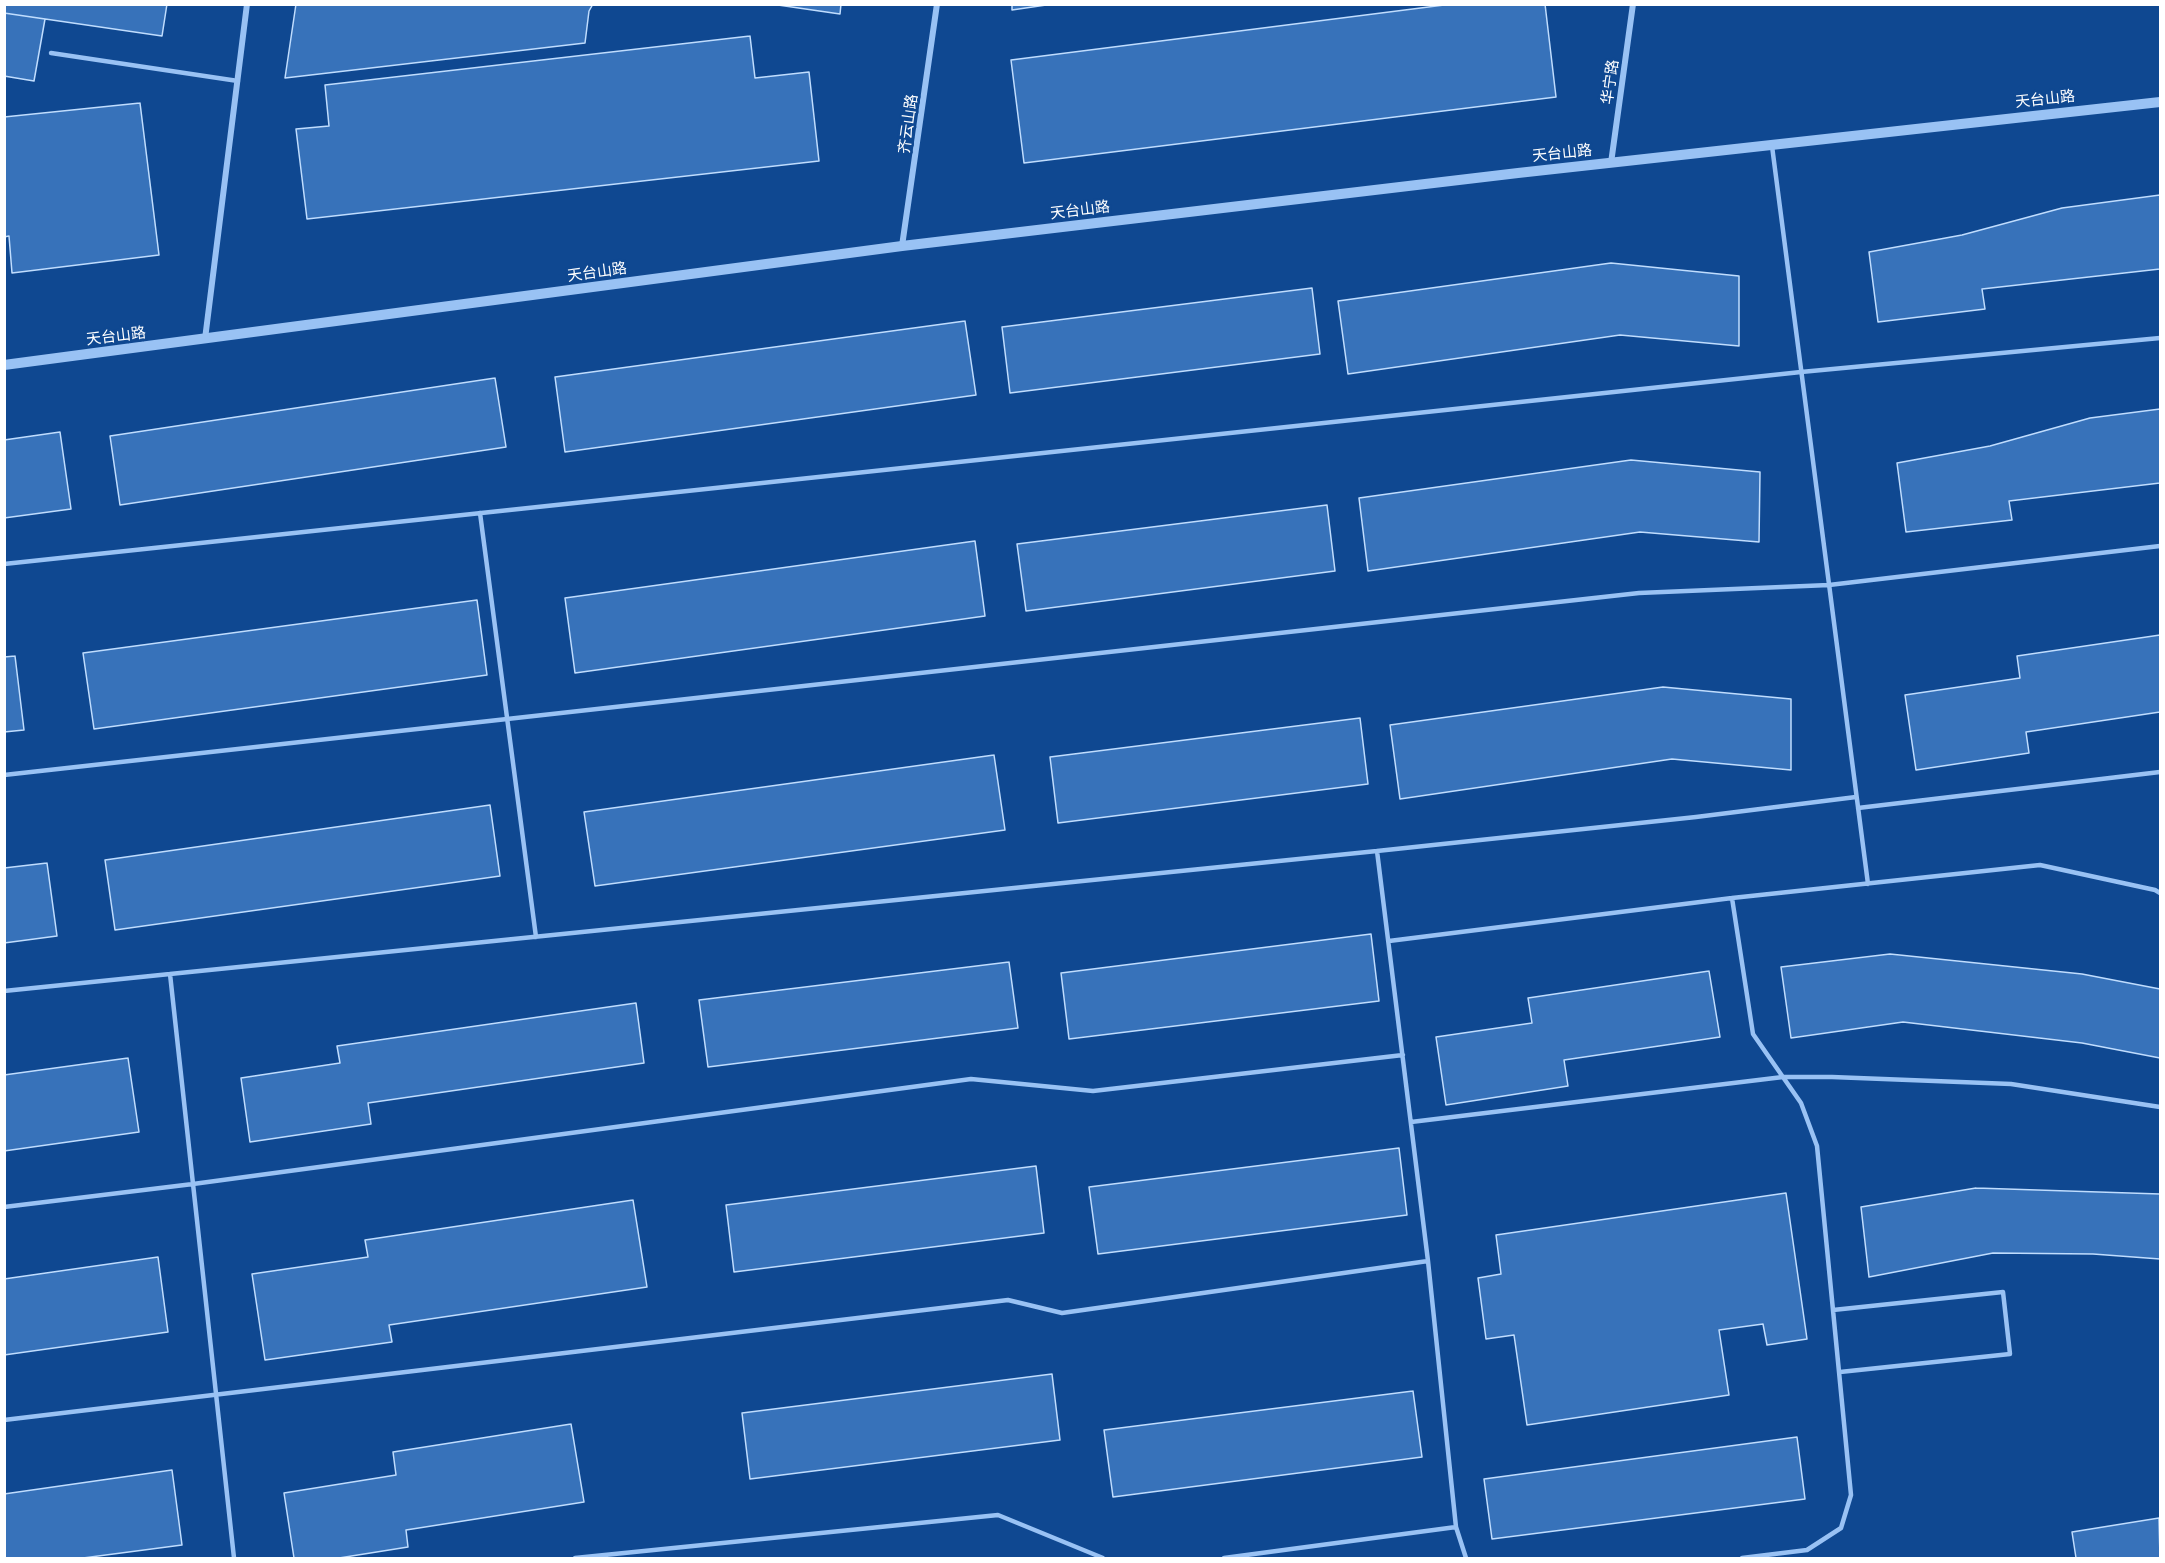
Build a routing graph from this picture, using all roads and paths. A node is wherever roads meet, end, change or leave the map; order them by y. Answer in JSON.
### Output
{"nodes":[{"id":1,"x":247,"y":4,"type":"edge"},
{"id":2,"x":937,"y":4,"type":"edge"},
{"id":3,"x":1633,"y":4,"type":"edge"},
{"id":4,"x":51,"y":53,"type":"dead end"},
{"id":5,"x":238,"y":81,"type":"junction"},
{"id":6,"x":2160,"y":102,"type":"edge"},
{"id":7,"x":1772,"y":145,"type":"junction"},
{"id":8,"x":1611,"y":163,"type":"junction"},
{"id":9,"x":902,"y":246,"type":"junction"},
{"id":10,"x":2160,"y":338,"type":"edge"},
{"id":11,"x":205,"y":340,"type":"junction"},
{"id":12,"x":4,"y":365,"type":"edge"},
{"id":13,"x":1801,"y":372,"type":"junction"},
{"id":14,"x":480,"y":513,"type":"junction"},
{"id":15,"x":2160,"y":546,"type":"edge"},
{"id":16,"x":4,"y":564,"type":"edge"},
{"id":17,"x":1829,"y":585,"type":"junction"},
{"id":18,"x":508,"y":719,"type":"junction"},
{"id":19,"x":2160,"y":772,"type":"edge"},
{"id":20,"x":4,"y":775,"type":"edge"},
{"id":21,"x":1856,"y":797,"type":"junction"},
{"id":22,"x":1858,"y":808,"type":"junction"},
{"id":23,"x":1377,"y":852,"type":"junction"},
{"id":24,"x":1868,"y":884,"type":"junction"},
{"id":25,"x":2160,"y":893,"type":"edge"},
{"id":26,"x":1732,"y":898,"type":"junction"},
{"id":27,"x":536,"y":937,"type":"junction"},
{"id":28,"x":1389,"y":941,"type":"junction"},
{"id":29,"x":170,"y":974,"type":"junction"},
{"id":30,"x":4,"y":991,"type":"edge"},
{"id":31,"x":1403,"y":1055,"type":"junction"},
{"id":32,"x":1783,"y":1077,"type":"junction"},
{"id":33,"x":2160,"y":1107,"type":"edge"},
{"id":34,"x":1411,"y":1122,"type":"junction"},
{"id":35,"x":193,"y":1184,"type":"junction"},
{"id":36,"x":4,"y":1208,"type":"edge"},
{"id":37,"x":1428,"y":1261,"type":"junction"},
{"id":38,"x":1833,"y":1310,"type":"junction"},
{"id":39,"x":1840,"y":1372,"type":"junction"},
{"id":40,"x":216,"y":1395,"type":"junction"},
{"id":41,"x":4,"y":1420,"type":"edge"},
{"id":42,"x":1456,"y":1527,"type":"junction"},
{"id":43,"x":660,"y":1550,"type":"junction"},
{"id":44,"x":234,"y":1558,"type":"edge"},
{"id":45,"x":575,"y":1558,"type":"edge"},
{"id":46,"x":661,"y":1558,"type":"edge"},
{"id":47,"x":1103,"y":1558,"type":"edge"},
{"id":48,"x":1224,"y":1558,"type":"edge"},
{"id":49,"x":1466,"y":1558,"type":"edge"},
{"id":50,"x":1742,"y":1558,"type":"edge"}],
"edges":[{"from":1,"to":5,"type":"street"},
{"from":2,"to":9,"type":"street","name":"齐云山路"},
{"from":3,"to":8,"type":"street","name":"华宁路"},
{"from":4,"to":5,"type":"lane"},
{"from":5,"to":11,"type":"street"},
{"from":6,"to":7,"type":"street","name":"天台山路"},
{"from":7,"to":8,"type":"street","name":"天台山路"},
{"from":7,"to":13,"type":"lane"},
{"from":8,"to":9,"type":"street","name":"天台山路"},
{"from":9,"to":11,"type":"street","name":"天台山路"},
{"from":10,"to":13,"type":"lane"},
{"from":11,"to":12,"type":"street","name":"天台山路"},
{"from":13,"to":14,"type":"lane"},
{"from":13,"to":17,"type":"lane"},
{"from":14,"to":16,"type":"lane"},
{"from":14,"to":18,"type":"lane"},
{"from":15,"to":17,"type":"lane"},
{"from":17,"to":18,"type":"lane"},
{"from":17,"to":21,"type":"lane"},
{"from":18,"to":20,"type":"lane"},
{"from":18,"to":27,"type":"lane"},
{"from":19,"to":22,"type":"lane"},
{"from":21,"to":22,"type":"lane"},
{"from":21,"to":23,"type":"lane"},
{"from":22,"to":24,"type":"lane"},
{"from":23,"to":27,"type":"lane"},
{"from":23,"to":28,"type":"lane"},
{"from":24,"to":25,"type":"lane"},
{"from":24,"to":26,"type":"lane"},
{"from":26,"to":28,"type":"lane"},
{"from":26,"to":32,"type":"lane"},
{"from":27,"to":29,"type":"lane"},
{"from":28,"to":31,"type":"lane"},
{"from":29,"to":30,"type":"lane"},
{"from":29,"to":35,"type":"lane"},
{"from":31,"to":34,"type":"lane"},
{"from":31,"to":35,"type":"lane"},
{"from":32,"to":33,"type":"lane"},
{"from":32,"to":34,"type":"lane"},
{"from":32,"to":38,"type":"lane"},
{"from":34,"to":37,"type":"lane"},
{"from":35,"to":36,"type":"lane"},
{"from":35,"to":40,"type":"lane"},
{"from":37,"to":40,"type":"lane"},
{"from":37,"to":42,"type":"lane"},
{"from":38,"to":39,"type":"lane"},
{"from":38,"to":39,"type":"lane"},
{"from":39,"to":50,"type":"lane"},
{"from":40,"to":41,"type":"lane"},
{"from":40,"to":44,"type":"lane"},
{"from":42,"to":48,"type":"lane"},
{"from":42,"to":49,"type":"lane"},
{"from":43,"to":45,"type":"lane"},
{"from":43,"to":46,"type":"lane"},
{"from":43,"to":47,"type":"lane"}]}
